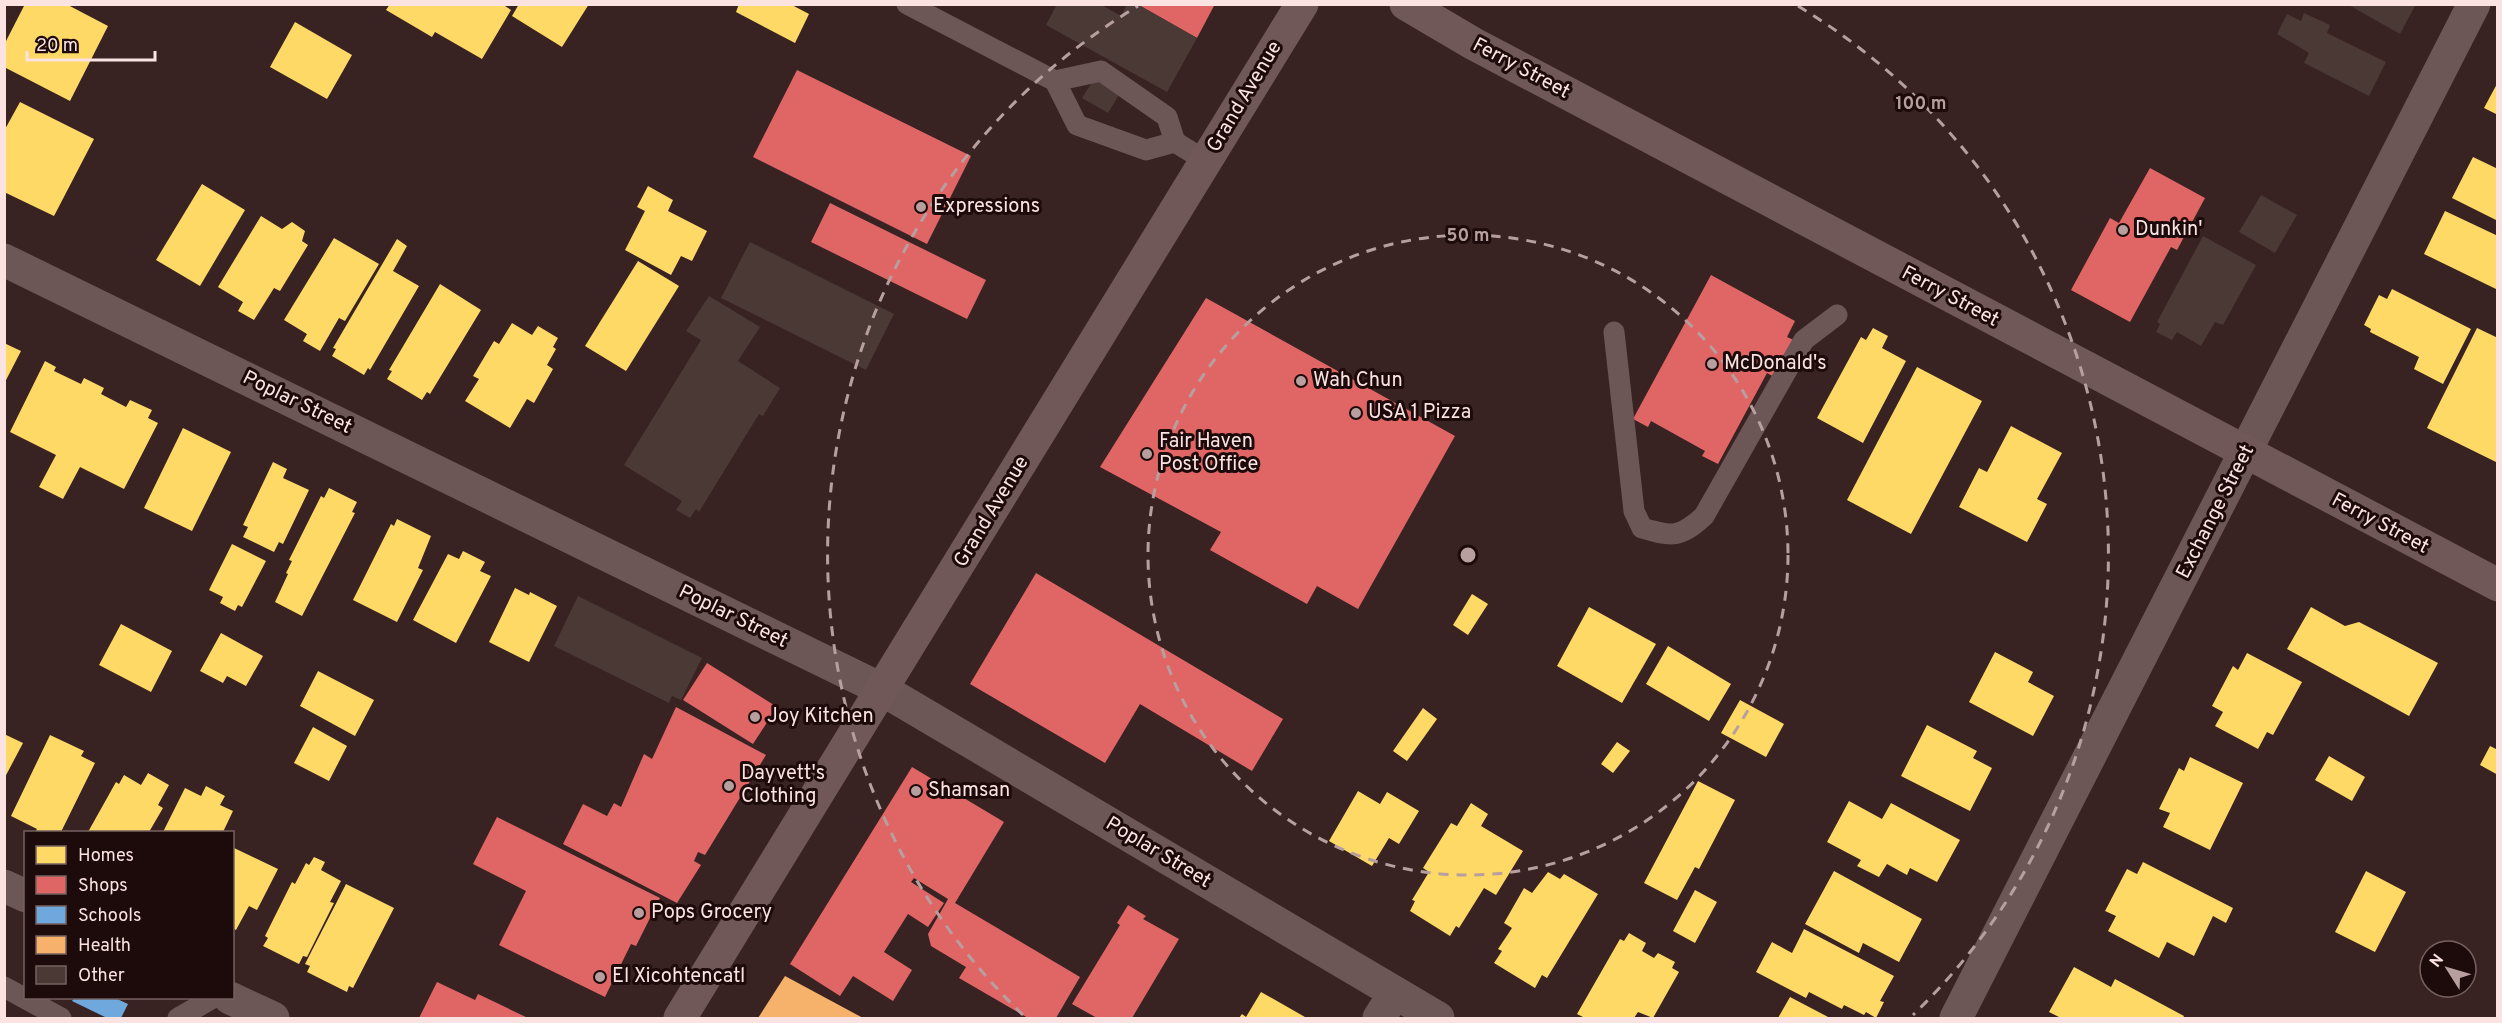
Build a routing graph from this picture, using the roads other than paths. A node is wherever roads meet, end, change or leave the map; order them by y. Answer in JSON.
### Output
{"nodes":[{"id":1,"x":907,"y":4,"type":"edge"},
{"id":2,"x":1302,"y":4,"type":"edge"},
{"id":3,"x":1406,"y":4,"type":"edge"},
{"id":4,"x":2474,"y":4,"type":"edge"},
{"id":5,"x":1055,"y":81,"type":"junction"},
{"id":6,"x":1175,"y":142,"type":"junction"},
{"id":7,"x":1206,"y":161,"type":"junction"},
{"id":8,"x":4,"y":260,"type":"edge"},
{"id":9,"x":1837,"y":315,"type":"dead end"},
{"id":10,"x":1614,"y":332,"type":"dead end"},
{"id":11,"x":2246,"y":453,"type":"junction"},
{"id":12,"x":2498,"y":585,"type":"edge"},
{"id":13,"x":883,"y":690,"type":"junction"},
{"id":14,"x":4,"y":886,"type":"edge"},
{"id":15,"x":24,"y":895,"type":"edge"},
{"id":16,"x":4,"y":987,"type":"edge"},
{"id":17,"x":24,"y":998,"type":"edge"},
{"id":18,"x":26,"y":999,"type":"edge"},
{"id":19,"x":211,"y":999,"type":"edge"},
{"id":20,"x":232,"y":999,"type":"edge"},
{"id":21,"x":1387,"y":1006,"type":"edge"},
{"id":22,"x":61,"y":1018,"type":"edge"},
{"id":23,"x":178,"y":1018,"type":"edge"},
{"id":24,"x":273,"y":1018,"type":"edge"},
{"id":25,"x":680,"y":1018,"type":"edge"},
{"id":26,"x":1438,"y":1018,"type":"edge"},
{"id":27,"x":1956,"y":1018,"type":"edge"}],
"edges":[{"from":1,"to":5,"type":"lane"},
{"from":2,"to":7,"type":"main road","name":"Grand Avenue"},
{"from":3,"to":11,"type":"main road","name":"Ferry Street"},
{"from":4,"to":11,"type":"street","name":"Exchange Street"},
{"from":5,"to":6,"type":"lane"},
{"from":5,"to":6,"type":"lane"},
{"from":6,"to":7,"type":"lane"},
{"from":7,"to":13,"type":"main road","name":"Grand Avenue"},
{"from":8,"to":13,"type":"street","name":"Poplar Street"},
{"from":9,"to":10,"type":"lane"},
{"from":11,"to":12,"type":"main road","name":"Ferry Street"},
{"from":11,"to":27,"type":"street","name":"Exchange Street"},
{"from":13,"to":21,"type":"street","name":"Poplar Street"},
{"from":13,"to":25,"type":"main road","name":"Grand Avenue"},
{"from":14,"to":15,"type":"street"},
{"from":16,"to":17,"type":"lane"},
{"from":18,"to":22,"type":"lane"},
{"from":19,"to":23,"type":"lane"},
{"from":20,"to":24,"type":"street"},
{"from":21,"to":26,"type":"street","name":"Poplar Street"}]}
